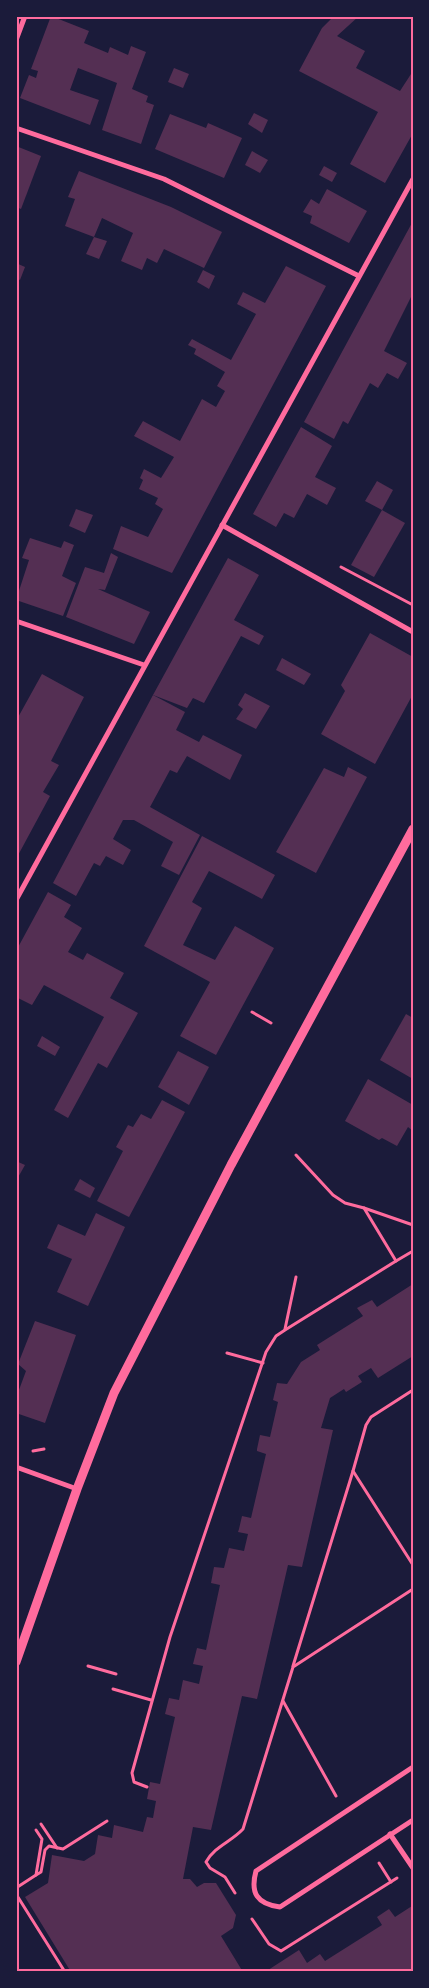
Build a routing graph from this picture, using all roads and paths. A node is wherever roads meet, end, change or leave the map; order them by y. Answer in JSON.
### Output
{"nodes":[{"id":1,"x":25,"y":16,"type":"edge"},
{"id":2,"x":16,"y":40,"type":"edge"},
{"id":3,"x":16,"y":128,"type":"edge"},
{"id":4,"x":413,"y":179,"type":"edge"},
{"id":5,"x":359,"y":276,"type":"junction"},
{"id":6,"x":222,"y":525,"type":"junction"},
{"id":7,"x":16,"y":621,"type":"edge"},
{"id":8,"x":413,"y":632,"type":"edge"},
{"id":9,"x":144,"y":665,"type":"junction"},
{"id":10,"x":413,"y":829,"type":"edge"},
{"id":11,"x":16,"y":900,"type":"edge"},
{"id":12,"x":252,"y":1012,"type":"dead end"},
{"id":13,"x":271,"y":1023,"type":"dead end"},
{"id":14,"x":296,"y":1155,"type":"dead end"},
{"id":15,"x":364,"y":1208,"type":"junction"},
{"id":16,"x":413,"y":1225,"type":"edge"},
{"id":17,"x":413,"y":1251,"type":"edge"},
{"id":18,"x":396,"y":1261,"type":"junction"},
{"id":19,"x":296,"y":1277,"type":"dead end"},
{"id":20,"x":285,"y":1330,"type":"junction"},
{"id":21,"x":227,"y":1353,"type":"dead end"},
{"id":22,"x":263,"y":1363,"type":"junction"},
{"id":23,"x":413,"y":1390,"type":"edge"},
{"id":24,"x":26,"y":1448,"type":"dead end"},
{"id":25,"x":44,"y":1449,"type":"dead end"},
{"id":26,"x":16,"y":1467,"type":"edge"},
{"id":27,"x":353,"y":1471,"type":"junction"},
{"id":28,"x":77,"y":1489,"type":"junction"},
{"id":29,"x":413,"y":1565,"type":"edge"},
{"id":30,"x":413,"y":1589,"type":"edge"},
{"id":31,"x":16,"y":1662,"type":"edge"},
{"id":32,"x":88,"y":1666,"type":"dead end"},
{"id":33,"x":293,"y":1666,"type":"junction"},
{"id":34,"x":116,"y":1674,"type":"dead end"},
{"id":35,"x":112,"y":1689,"type":"dead end"},
{"id":36,"x":151,"y":1700,"type":"junction"},
{"id":37,"x":283,"y":1700,"type":"junction"},
{"id":38,"x":413,"y":1767,"type":"edge"},
{"id":39,"x":147,"y":1787,"type":"dead end"},
{"id":40,"x":344,"y":1812,"type":"junction"},
{"id":41,"x":413,"y":1820,"type":"edge"},
{"id":42,"x":107,"y":1821,"type":"dead end"},
{"id":43,"x":41,"y":1824,"type":"dead end"},
{"id":44,"x":36,"y":1830,"type":"dead end"},
{"id":45,"x":390,"y":1834,"type":"junction"},
{"id":46,"x":57,"y":1848,"type":"junction"},
{"id":47,"x":212,"y":1851,"type":"dead end"},
{"id":48,"x":413,"y":1868,"type":"edge"},
{"id":49,"x":36,"y":1875,"type":"junction"},
{"id":50,"x":16,"y":1888,"type":"edge"},
{"id":51,"x":16,"y":1894,"type":"edge"},
{"id":52,"x":65,"y":1972,"type":"edge"}],
"edges":[{"from":1,"to":2,"type":"street"},
{"from":3,"to":5,"type":"street"},
{"from":4,"to":5,"type":"street"},
{"from":5,"to":6,"type":"street"},
{"from":6,"to":8,"type":"street"},
{"from":6,"to":9,"type":"street"},
{"from":7,"to":9,"type":"street"},
{"from":9,"to":11,"type":"street"},
{"from":10,"to":28,"type":"street"},
{"from":12,"to":13,"type":"path"},
{"from":14,"to":15,"type":"path"},
{"from":15,"to":16,"type":"path"},
{"from":15,"to":18,"type":"path"},
{"from":17,"to":18,"type":"path"},
{"from":18,"to":20,"type":"path"},
{"from":19,"to":20,"type":"path"},
{"from":20,"to":22,"type":"path"},
{"from":21,"to":22,"type":"path"},
{"from":22,"to":36,"type":"path"},
{"from":23,"to":27,"type":"path"},
{"from":24,"to":25,"type":"path"},
{"from":26,"to":28,"type":"street"},
{"from":27,"to":29,"type":"path"},
{"from":27,"to":33,"type":"path"},
{"from":28,"to":31,"type":"street"},
{"from":30,"to":33,"type":"path"},
{"from":32,"to":34,"type":"path"},
{"from":33,"to":37,"type":"path"},
{"from":35,"to":36,"type":"path"},
{"from":36,"to":39,"type":"path"},
{"from":37,"to":40,"type":"path"},
{"from":37,"to":47,"type":"path"},
{"from":38,"to":40,"type":"street"},
{"from":40,"to":45,"type":"street"},
{"from":41,"to":45,"type":"street"},
{"from":42,"to":46,"type":"path"},
{"from":43,"to":46,"type":"path"},
{"from":44,"to":49,"type":"path"},
{"from":45,"to":48,"type":"street"},
{"from":46,"to":49,"type":"path"},
{"from":49,"to":50,"type":"path"},
{"from":51,"to":52,"type":"path"}]}
